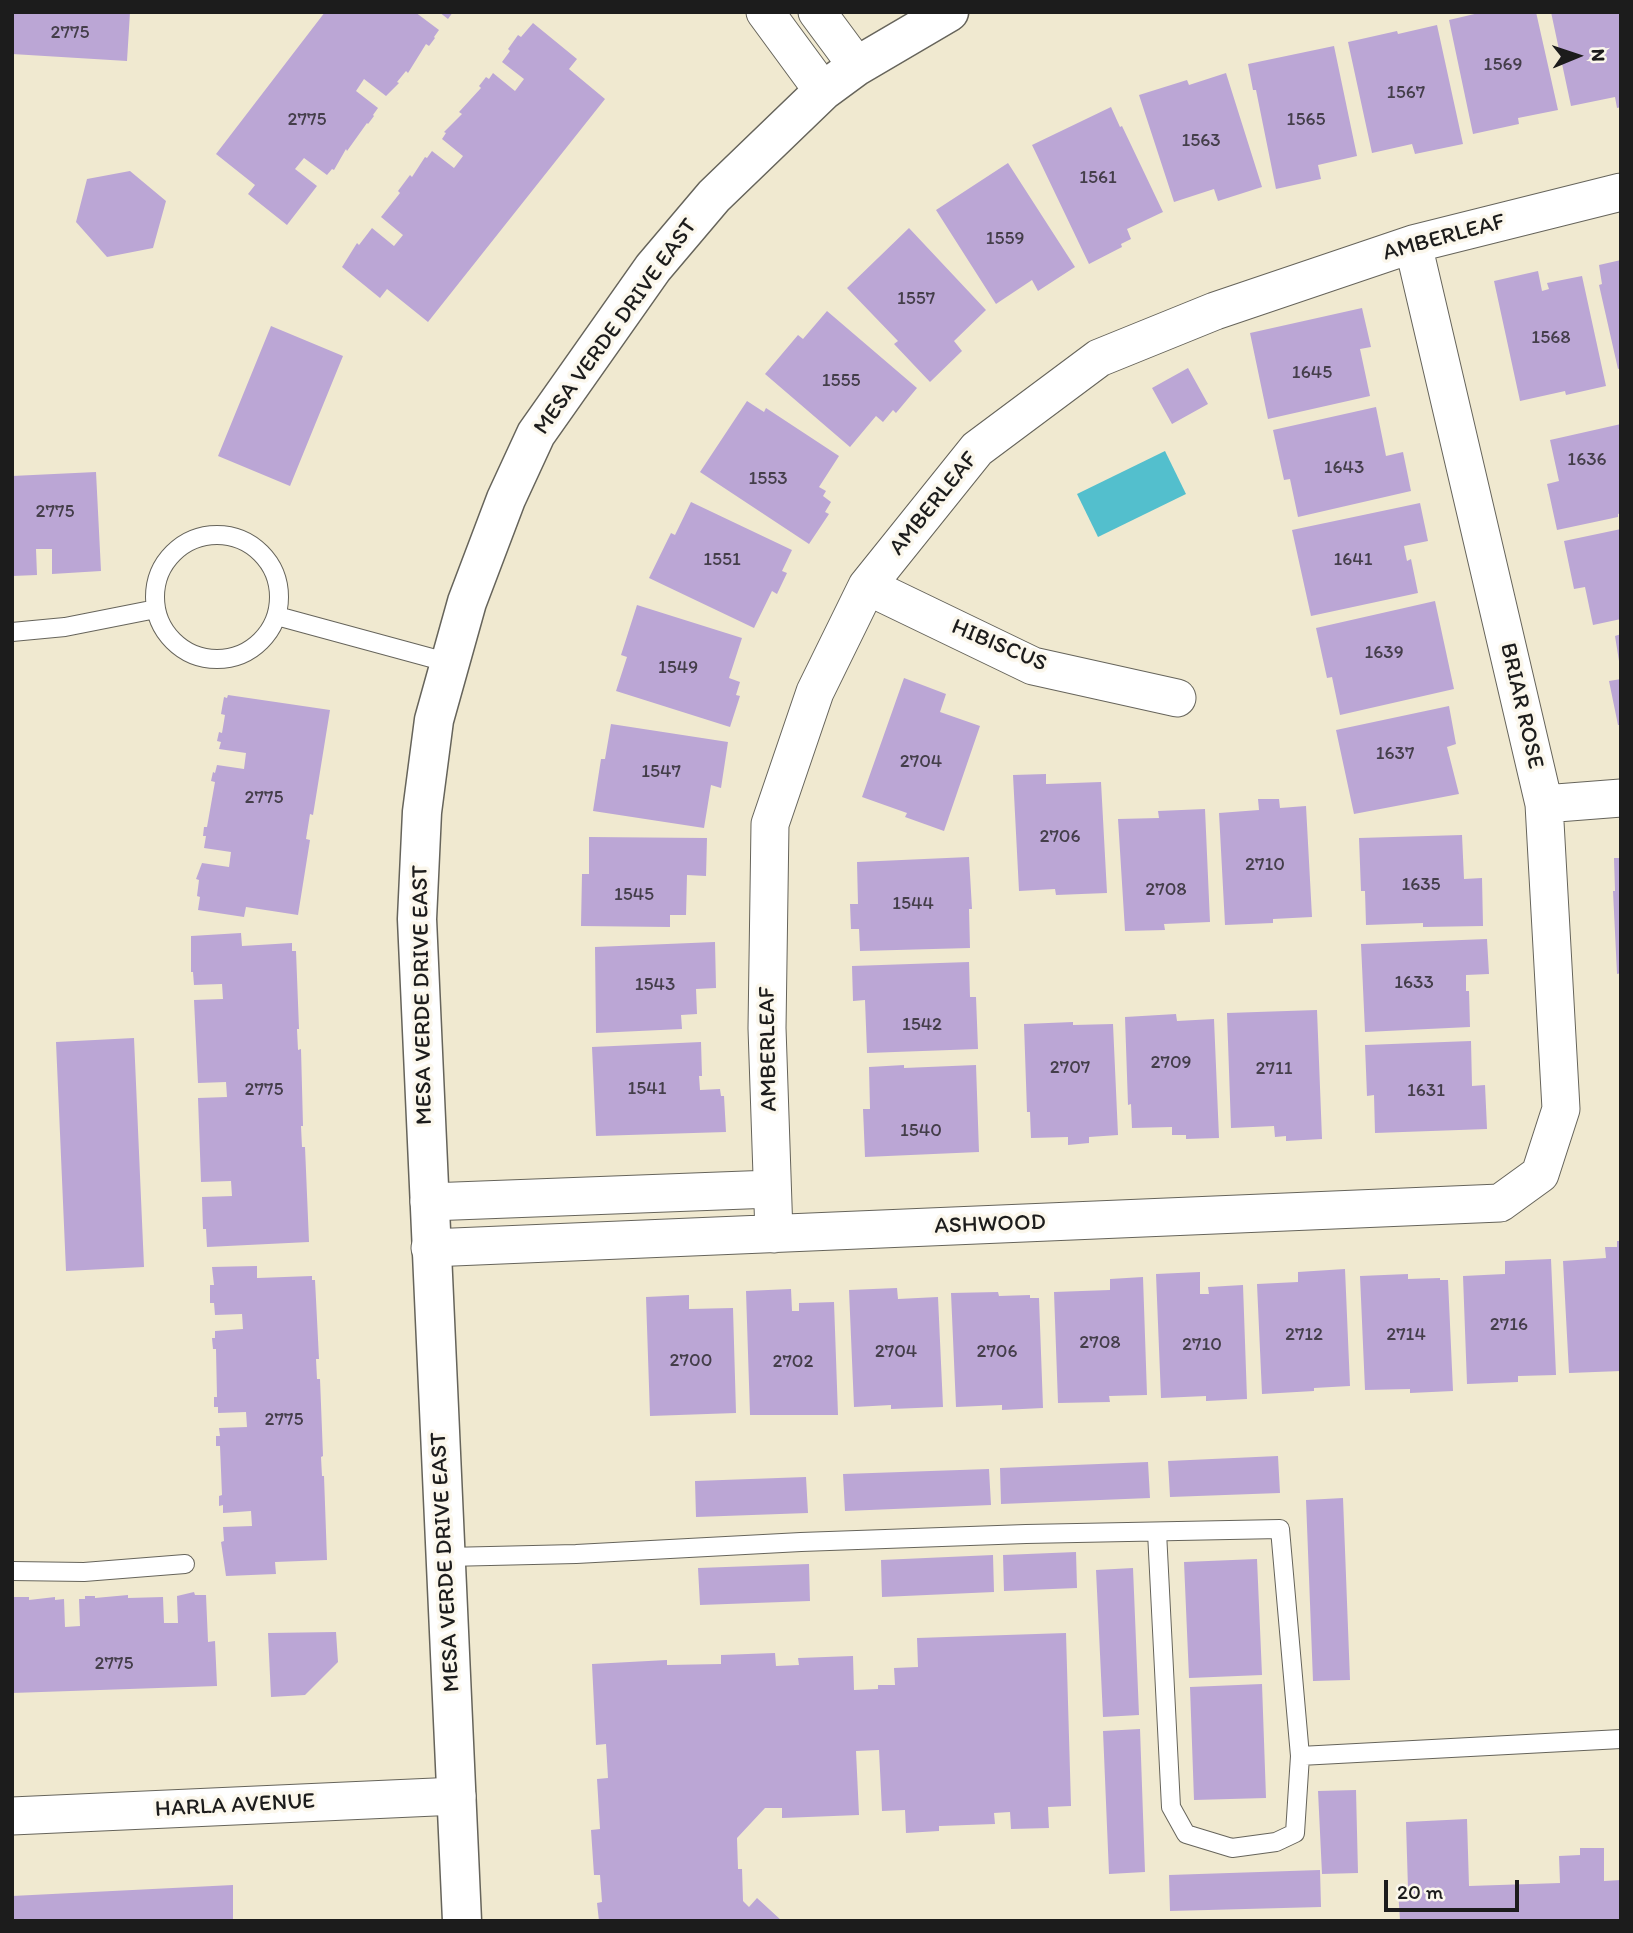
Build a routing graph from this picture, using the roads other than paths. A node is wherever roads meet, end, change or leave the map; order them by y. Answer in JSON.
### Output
{"nodes":[{"id":1,"x":765,"y":12,"type":"edge"},
{"id":2,"x":817,"y":12,"type":"edge"},
{"id":3,"x":949,"y":12,"type":"edge"},
{"id":4,"x":857,"y":66,"type":"junction"},
{"id":5,"x":823,"y":91,"type":"junction"},
{"id":6,"x":1621,"y":192,"type":"edge"},
{"id":7,"x":1413,"y":244,"type":"junction"},
{"id":8,"x":867,"y":586,"type":"junction"},
{"id":9,"x":156,"y":609,"type":"junction"},
{"id":10,"x":276,"y":616,"type":"junction"},
{"id":11,"x":12,"y":632,"type":"edge"},
{"id":12,"x":450,"y":663,"type":"junction"},
{"id":13,"x":1177,"y":698,"type":"dead end"},
{"id":14,"x":1621,"y":798,"type":"edge"},
{"id":15,"x":1544,"y":804,"type":"junction"},
{"id":16,"x":1540,"y":1174,"type":"joint"},
{"id":17,"x":772,"y":1189,"type":"junction"},
{"id":18,"x":429,"y":1202,"type":"junction"},
{"id":19,"x":774,"y":1234,"type":"junction"},
{"id":20,"x":430,"y":1248,"type":"junction"},
{"id":21,"x":1157,"y":1532,"type":"junction"},
{"id":22,"x":447,"y":1557,"type":"junction"},
{"id":23,"x":185,"y":1564,"type":"dead end"},
{"id":24,"x":12,"y":1571,"type":"edge"},
{"id":25,"x":1621,"y":1739,"type":"edge"},
{"id":26,"x":1300,"y":1756,"type":"junction"},
{"id":27,"x":457,"y":1796,"type":"junction"},
{"id":28,"x":12,"y":1816,"type":"edge"},
{"id":29,"x":462,"y":1921,"type":"edge"}],
"edges":[{"from":1,"to":5,"type":"street"},
{"from":2,"to":4,"type":"street"},
{"from":3,"to":4,"type":"street","name":"MESA VERDE DRIVE EAST"},
{"from":4,"to":5,"type":"street","name":"MESA VERDE DRIVE EAST"},
{"from":5,"to":12,"type":"street","name":"MESA VERDE DRIVE EAST"},
{"from":6,"to":7,"type":"street","name":"AMBERLEAF"},
{"from":7,"to":8,"type":"street","name":"AMBERLEAF"},
{"from":7,"to":15,"type":"street","name":"BRIAR ROSE"},
{"from":8,"to":13,"type":"street","name":"HIBISCUS"},
{"from":8,"to":17,"type":"street","name":"AMBERLEAF"},
{"from":9,"to":10,"type":"lane"},
{"from":9,"to":10,"type":"lane"},
{"from":9,"to":11,"type":"lane"},
{"from":10,"to":12,"type":"lane"},
{"from":12,"to":18,"type":"street","name":"MESA VERDE DRIVE EAST"},
{"from":14,"to":15,"type":"street"},
{"from":15,"to":16,"type":"street","name":"BRIAR ROSE"},
{"from":16,"to":19,"type":"street","name":"ASHWOOD"},
{"from":17,"to":18,"type":"street"},
{"from":17,"to":19,"type":"street","name":"AMBERLEAF"},
{"from":18,"to":20,"type":"street","name":"MESA VERDE DRIVE EAST"},
{"from":19,"to":20,"type":"street","name":"ASHWOOD"},
{"from":20,"to":22,"type":"street","name":"MESA VERDE DRIVE EAST"},
{"from":21,"to":22,"type":"lane"},
{"from":21,"to":26,"type":"lane"},
{"from":21,"to":26,"type":"lane"},
{"from":22,"to":27,"type":"street","name":"MESA VERDE DRIVE EAST"},
{"from":23,"to":24,"type":"lane"},
{"from":25,"to":26,"type":"lane"},
{"from":27,"to":28,"type":"street","name":"HARLA AVENUE"},
{"from":27,"to":29,"type":"street","name":"MESA VERDE DRIVE EAST"}]}
